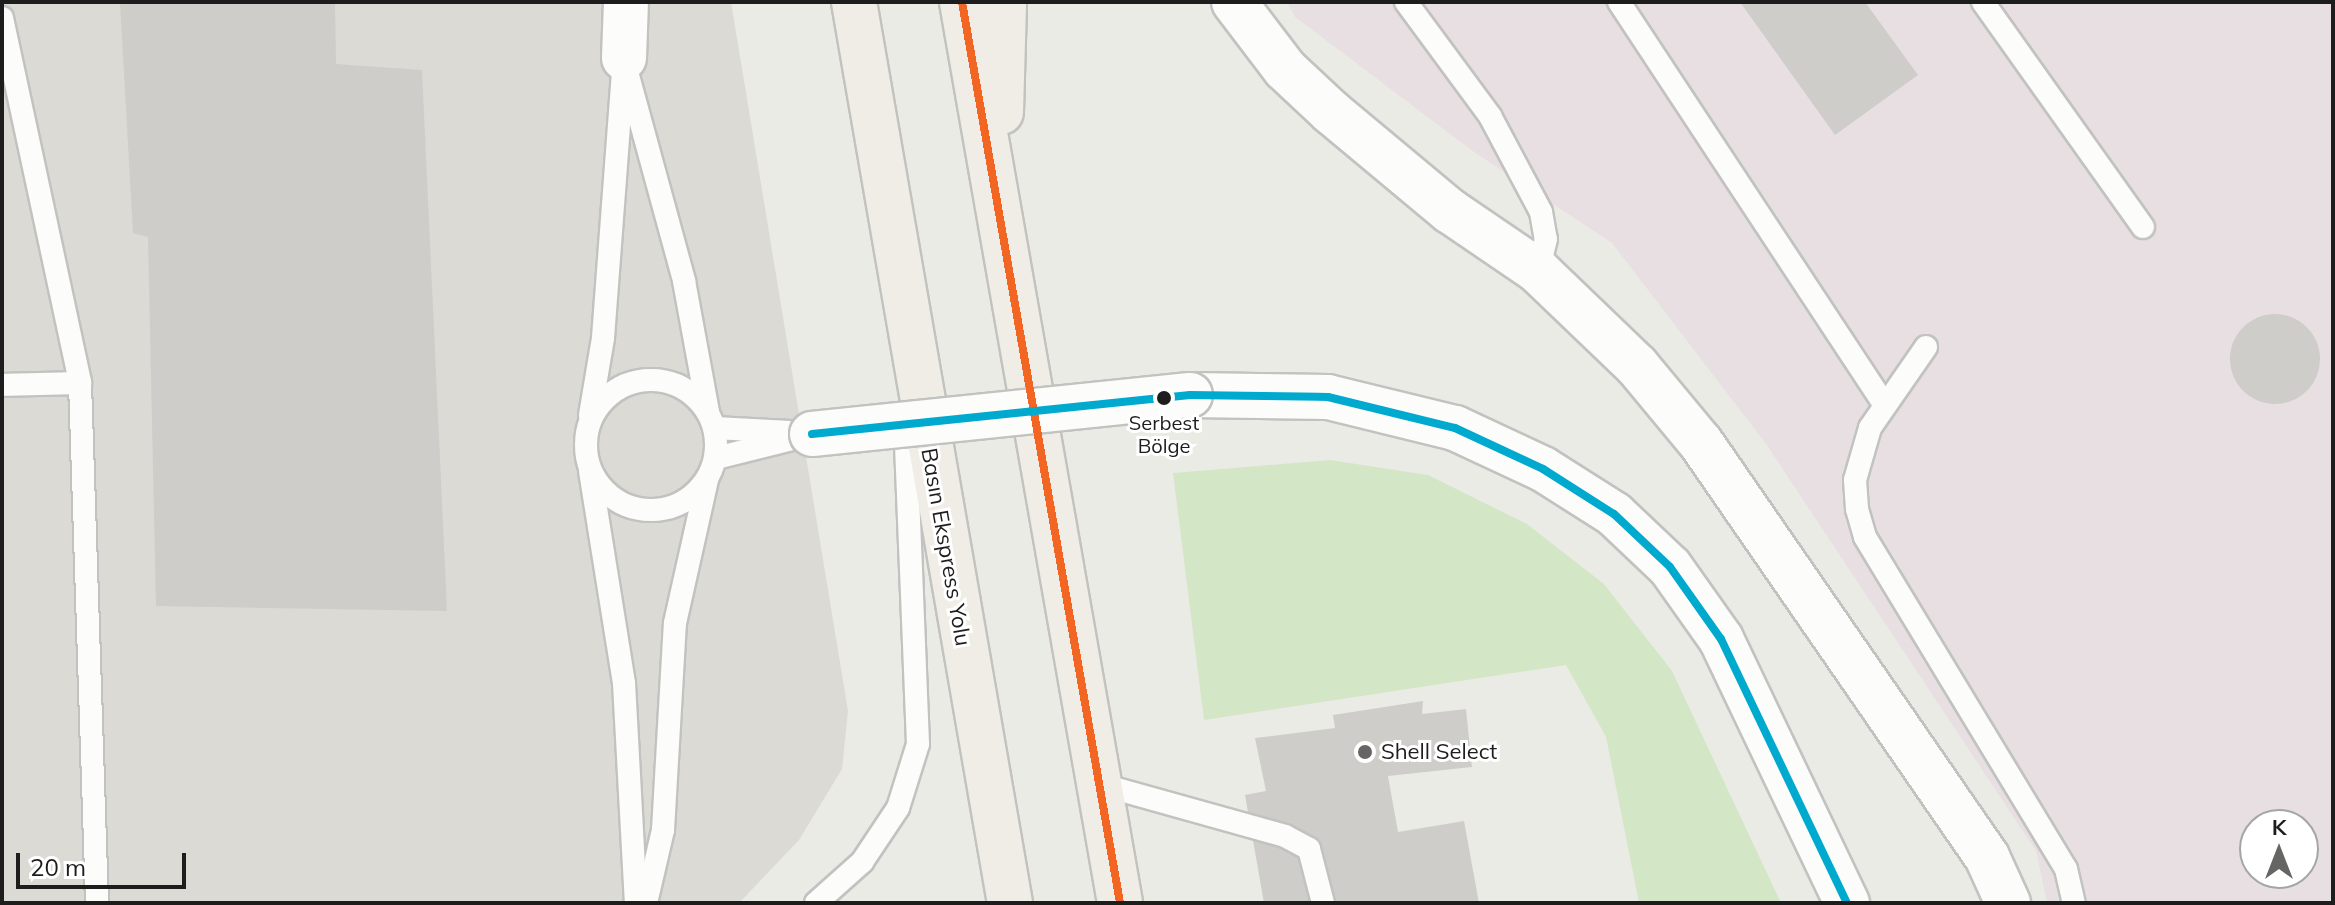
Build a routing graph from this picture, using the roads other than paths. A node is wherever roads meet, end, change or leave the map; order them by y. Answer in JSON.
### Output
{"nodes":[{"id":1,"x":626,"y":2,"type":"edge"},
{"id":2,"x":854,"y":2,"type":"edge"},
{"id":3,"x":962,"y":2,"type":"edge"},
{"id":4,"x":1004,"y":2,"type":"edge"},
{"id":5,"x":1234,"y":2,"type":"edge"},
{"id":6,"x":1406,"y":2,"type":"edge"},
{"id":7,"x":1619,"y":2,"type":"edge"},
{"id":8,"x":1983,"y":2,"type":"edge"},
{"id":9,"x":2,"y":18,"type":"edge"},
{"id":10,"x":624,"y":58,"type":"junction"},
{"id":11,"x":998,"y":207,"type":"junction"},
{"id":12,"x":2143,"y":227,"type":"dead end"},
{"id":13,"x":1538,"y":271,"type":"junction"},
{"id":14,"x":903,"y":307,"type":"junction"},
{"id":15,"x":1926,"y":347,"type":"dead end"},
{"id":16,"x":80,"y":383,"type":"junction"},
{"id":17,"x":2,"y":385,"type":"edge"},
{"id":18,"x":1885,"y":405,"type":"junction"},
{"id":19,"x":712,"y":420,"type":"junction"},
{"id":20,"x":587,"y":428,"type":"junction"},
{"id":21,"x":812,"y":434,"type":"junction"},
{"id":22,"x":716,"y":458,"type":"junction"},
{"id":23,"x":590,"y":471,"type":"junction"},
{"id":24,"x":707,"y":480,"type":"junction"},
{"id":25,"x":1099,"y":784,"type":"junction"},
{"id":26,"x":97,"y":903,"type":"edge"},
{"id":27,"x":636,"y":903,"type":"edge"},
{"id":28,"x":646,"y":903,"type":"edge"},
{"id":29,"x":816,"y":903,"type":"edge"},
{"id":30,"x":1010,"y":903,"type":"edge"},
{"id":31,"x":1120,"y":903,"type":"edge"},
{"id":32,"x":1323,"y":903,"type":"edge"},
{"id":33,"x":1847,"y":903,"type":"edge"},
{"id":34,"x":2008,"y":903,"type":"edge"},
{"id":35,"x":2074,"y":903,"type":"edge"}],
"edges":[{"from":1,"to":10,"type":"street"},
{"from":2,"to":14,"type":"main road","name":"Basın Ekspress Yolu"},
{"from":3,"to":11,"type":"main road"},
{"from":4,"to":11,"type":"main road"},
{"from":5,"to":13,"type":"street"},
{"from":6,"to":13,"type":"lane"},
{"from":7,"to":18,"type":"lane"},
{"from":8,"to":12,"type":"lane"},
{"from":9,"to":16,"type":"lane"},
{"from":10,"to":19,"type":"lane"},
{"from":10,"to":20,"type":"lane"},
{"from":11,"to":25,"type":"main road"},
{"from":13,"to":34,"type":"street"},
{"from":14,"to":29,"type":"lane"},
{"from":14,"to":30,"type":"main road","name":"Basın Ekspress Yolu"},
{"from":15,"to":18,"type":"lane"},
{"from":16,"to":17,"type":"lane"},
{"from":16,"to":26,"type":"lane"},
{"from":18,"to":35,"type":"lane"},
{"from":19,"to":20,"type":"lane"},
{"from":19,"to":21,"type":"lane"},
{"from":19,"to":22,"type":"lane"},
{"from":20,"to":23,"type":"lane"},
{"from":21,"to":22,"type":"lane"},
{"from":21,"to":33,"type":"street","bridge":true},
{"from":22,"to":24,"type":"lane"},
{"from":23,"to":24,"type":"lane"},
{"from":23,"to":27,"type":"lane"},
{"from":24,"to":28,"type":"lane"},
{"from":25,"to":31,"type":"main road"},
{"from":25,"to":32,"type":"lane"}]}
